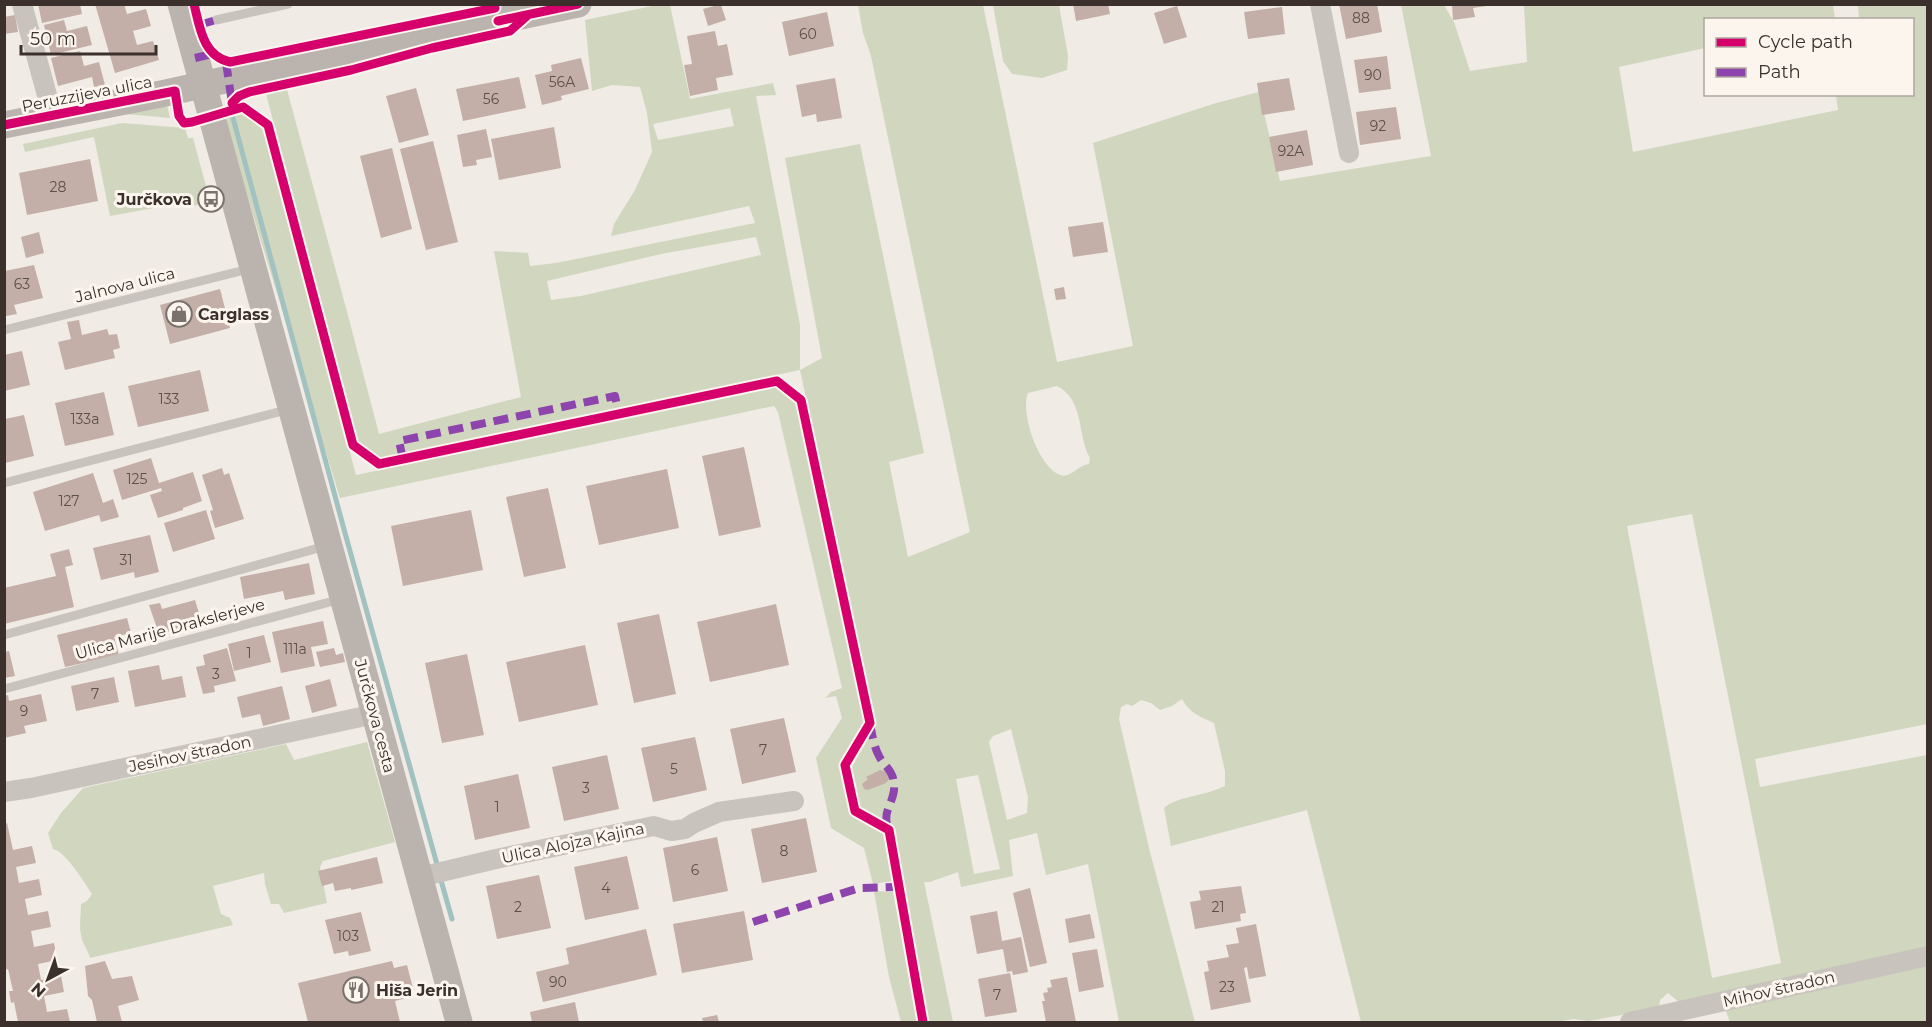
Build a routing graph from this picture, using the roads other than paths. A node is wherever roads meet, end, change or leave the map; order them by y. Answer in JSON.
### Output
{"nodes":[{"id":1,"x":22,"y":4,"type":"edge"},
{"id":2,"x":181,"y":4,"type":"edge"},
{"id":3,"x":288,"y":4,"type":"edge"},
{"id":4,"x":578,"y":4,"type":"edge"},
{"id":5,"x":1320,"y":4,"type":"edge"},
{"id":6,"x":496,"y":13,"type":"edge"},
{"id":7,"x":216,"y":20,"type":"dead end"},
{"id":8,"x":203,"y":85,"type":"junction"},
{"id":9,"x":53,"y":117,"type":"junction"},
{"id":10,"x":4,"y":125,"type":"edge"},
{"id":11,"x":1349,"y":153,"type":"dead end"},
{"id":12,"x":253,"y":268,"type":"junction"},
{"id":13,"x":4,"y":330,"type":"edge"},
{"id":14,"x":291,"y":409,"type":"junction"},
{"id":15,"x":4,"y":483,"type":"edge"},
{"id":16,"x":329,"y":546,"type":"junction"},
{"id":17,"x":343,"y":599,"type":"junction"},
{"id":18,"x":4,"y":635,"type":"edge"},
{"id":19,"x":4,"y":689,"type":"edge"},
{"id":20,"x":375,"y":714,"type":"junction"},
{"id":21,"x":4,"y":792,"type":"edge"},
{"id":22,"x":794,"y":801,"type":"dead end"},
{"id":23,"x":434,"y":874,"type":"junction"},
{"id":24,"x":1928,"y":956,"type":"edge"},
{"id":25,"x":459,"y":1023,"type":"edge"},
{"id":26,"x":1630,"y":1023,"type":"edge"}],
"edges":[{"from":1,"to":9,"type":"street"},
{"from":2,"to":8,"type":"main road","name":"Jurčkova cesta"},
{"from":3,"to":7,"type":"lane"},
{"from":4,"to":6,"type":"main road","name":"Peruzzijeva ulica"},
{"from":5,"to":11,"type":"street"},
{"from":6,"to":8,"type":"main road","name":"Peruzzijeva ulica"},
{"from":8,"to":9,"type":"main road","name":"Peruzzijeva ulica"},
{"from":8,"to":12,"type":"main road","name":"Jurčkova cesta"},
{"from":9,"to":10,"type":"main road","name":"Peruzzijeva ulica"},
{"from":12,"to":13,"type":"lane","name":"Jalnova ulica"},
{"from":12,"to":14,"type":"main road","name":"Jurčkova cesta"},
{"from":14,"to":15,"type":"lane"},
{"from":14,"to":16,"type":"main road","name":"Jurčkova cesta"},
{"from":16,"to":17,"type":"main road","name":"Jurčkova cesta"},
{"from":16,"to":18,"type":"lane"},
{"from":17,"to":19,"type":"lane","name":"Ulica Marije Drakslerjeve"},
{"from":17,"to":20,"type":"main road","name":"Jurčkova cesta"},
{"from":20,"to":21,"type":"street","name":"Jesihov štradon"},
{"from":20,"to":23,"type":"main road","name":"Jurčkova cesta"},
{"from":22,"to":23,"type":"street","name":"Ulica Alojza Kajina"},
{"from":23,"to":25,"type":"main road","name":"Jurčkova cesta"},
{"from":24,"to":26,"type":"street","name":"Mihov štradon"}]}
